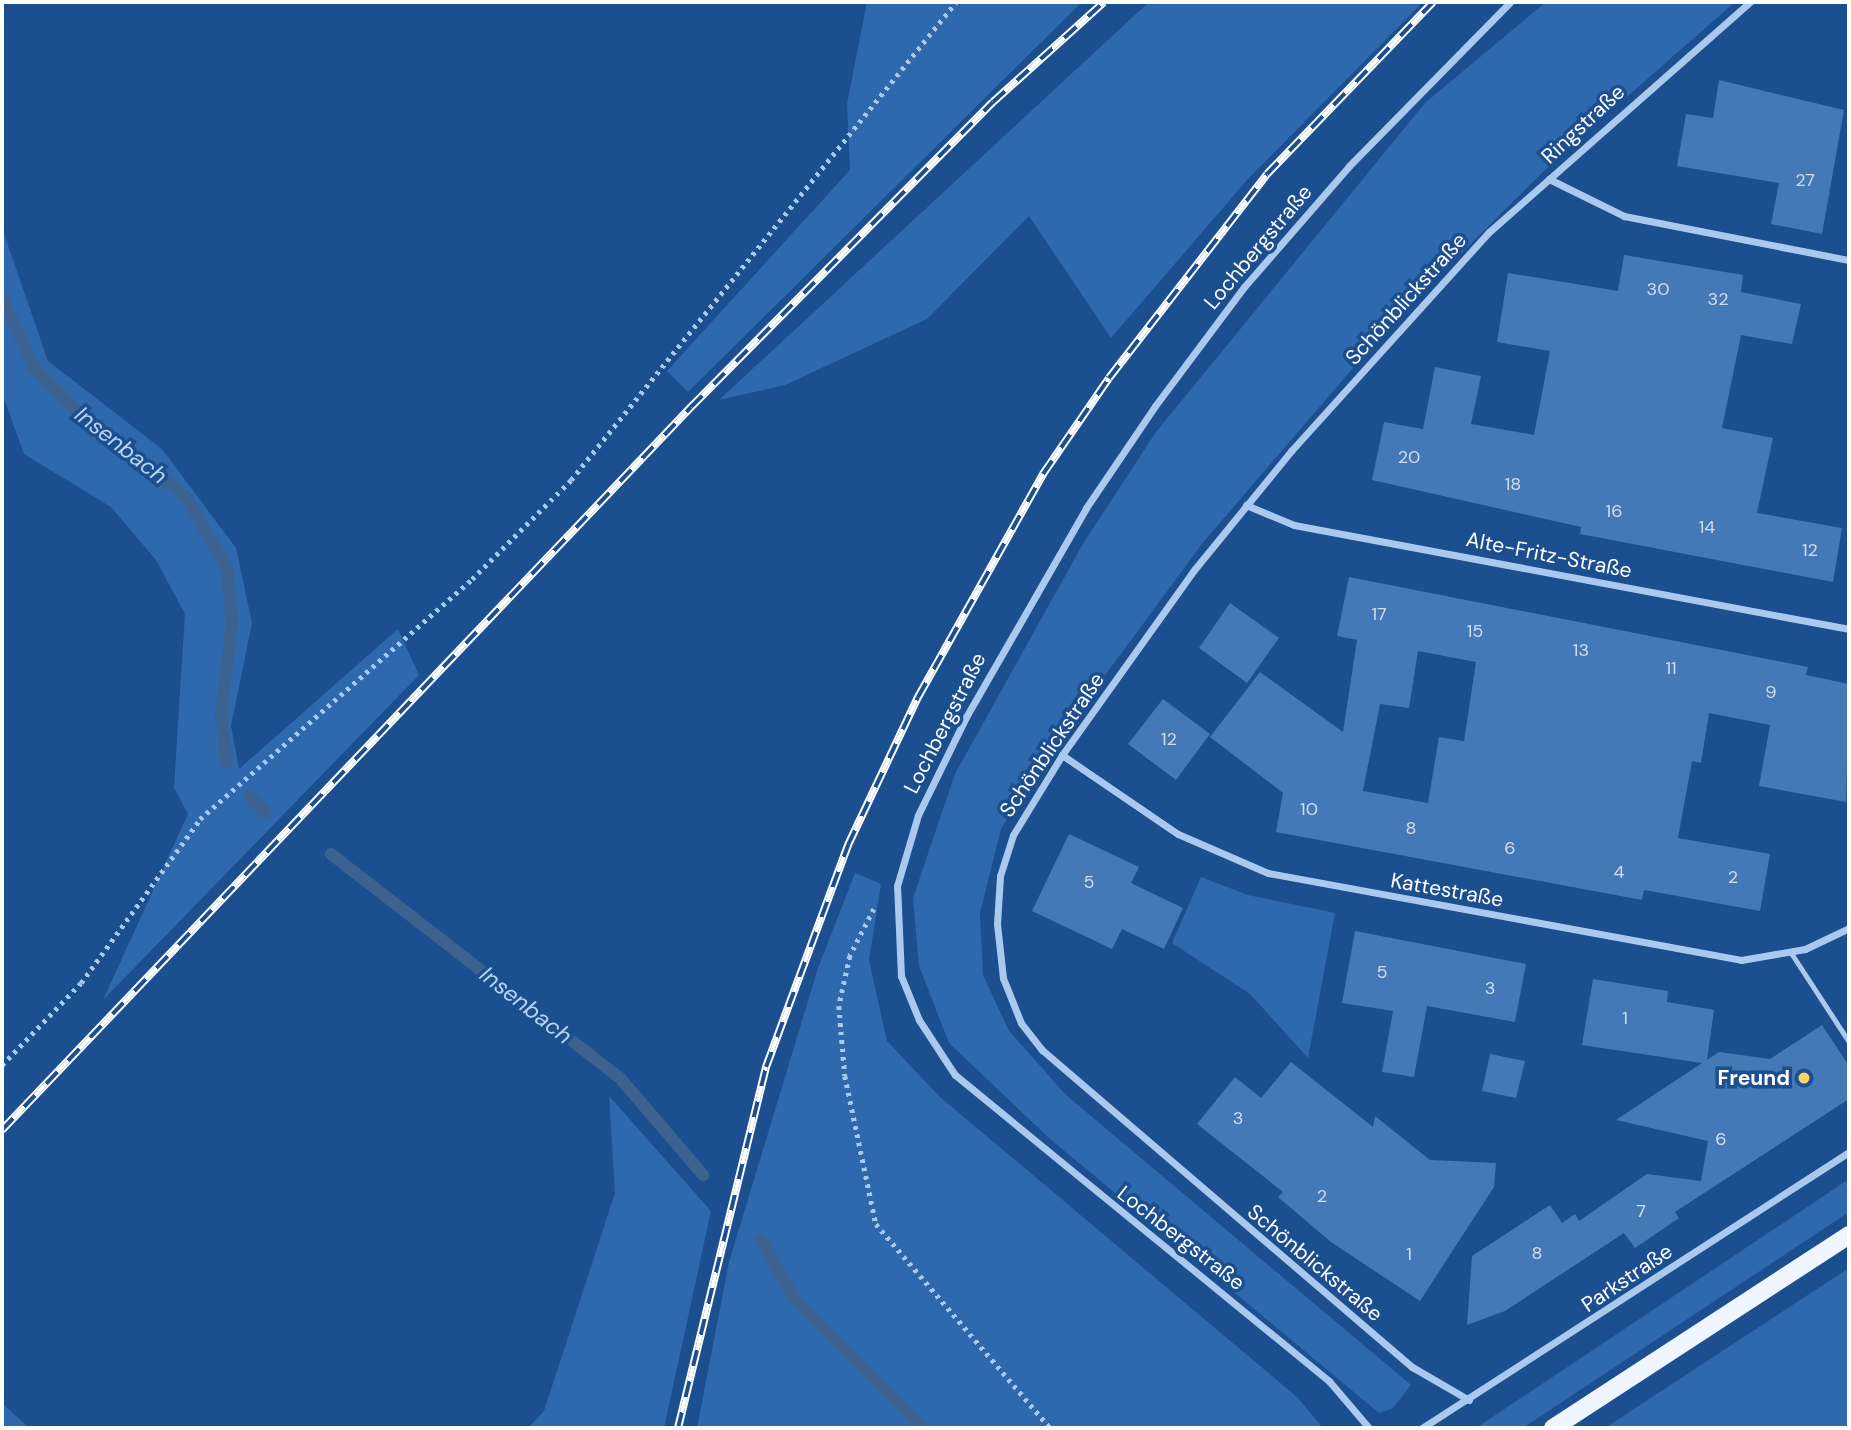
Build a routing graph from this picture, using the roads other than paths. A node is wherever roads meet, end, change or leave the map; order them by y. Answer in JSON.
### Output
{"nodes":[{"id":1,"x":1510,"y":2,"type":"edge"},
{"id":2,"x":1750,"y":2,"type":"edge"},
{"id":3,"x":1549,"y":178,"type":"junction"},
{"id":4,"x":1849,"y":260,"type":"edge"},
{"id":5,"x":1246,"y":505,"type":"junction"},
{"id":6,"x":1849,"y":629,"type":"edge"},
{"id":7,"x":1062,"y":755,"type":"junction"},
{"id":8,"x":1849,"y":928,"type":"edge"},
{"id":9,"x":1791,"y":953,"type":"junction"},
{"id":10,"x":1849,"y":1042,"type":"edge"},
{"id":11,"x":1849,"y":1152,"type":"edge"},
{"id":12,"x":1849,"y":1236,"type":"edge"},
{"id":13,"x":1468,"y":1401,"type":"junction"},
{"id":14,"x":1370,"y":1428,"type":"edge"},
{"id":15,"x":1422,"y":1428,"type":"edge"},
{"id":16,"x":1553,"y":1428,"type":"edge"}],
"edges":[{"from":1,"to":14,"type":"street","name":"Lochbergstraße"},
{"from":2,"to":3,"type":"street","name":"Ringstraße"},
{"from":3,"to":4,"type":"street","name":"Ringstraße"},
{"from":3,"to":5,"type":"street","name":"Schönblickstraße"},
{"from":5,"to":6,"type":"street","name":"Alte-Fritz-Straße"},
{"from":5,"to":7,"type":"street","name":"Schönblickstraße"},
{"from":7,"to":9,"type":"street","name":"Kattestraße"},
{"from":7,"to":13,"type":"street","name":"Schönblickstraße"},
{"from":8,"to":9,"type":"street","name":"Kattestraße"},
{"from":9,"to":10,"type":"lane"},
{"from":11,"to":13,"type":"street","name":"Parkstraße"},
{"from":12,"to":16,"type":"main road"},
{"from":13,"to":15,"type":"street","name":"Parkstraße"}]}
